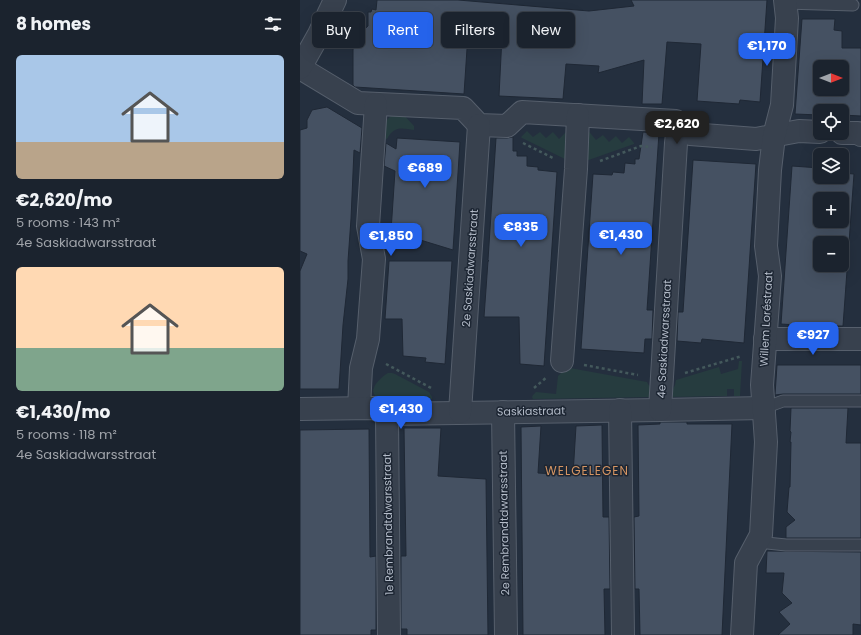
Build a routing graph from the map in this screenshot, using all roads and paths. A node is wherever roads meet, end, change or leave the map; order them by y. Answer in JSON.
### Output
{"nodes":[{"id":1,"x":335,"y":0,"type":"edge"},
{"id":2,"x":785,"y":1,"type":"edge"},
{"id":3,"x":853,"y":5,"type":"dead end"},
{"id":4,"x":300,"y":68,"type":"edge"},
{"id":5,"x":376,"y":104,"type":"junction"},
{"id":6,"x":578,"y":115,"type":"junction"},
{"id":7,"x":479,"y":125,"type":"junction"},
{"id":8,"x":683,"y":128,"type":"junction"},
{"id":9,"x":813,"y":132,"type":"edge"},
{"id":10,"x":849,"y":133,"type":"edge"},
{"id":11,"x":774,"y":136,"type":"junction"},
{"id":12,"x":861,"y":136,"type":"edge"},
{"id":13,"x":765,"y":339,"type":"junction"},
{"id":14,"x":861,"y":339,"type":"edge"},
{"id":15,"x":562,"y":361,"type":"joint"},
{"id":16,"x":529,"y":392,"type":"dead end"},
{"id":17,"x":861,"y":400,"type":"edge"},
{"id":18,"x":359,"y":408,"type":"junction"},
{"id":19,"x":764,"y":408,"type":"junction"},
{"id":20,"x":300,"y":409,"type":"edge"},
{"id":21,"x":620,"y":410,"type":"junction"},
{"id":22,"x":660,"y":410,"type":"junction"},
{"id":23,"x":460,"y":412,"type":"junction"},
{"id":24,"x":503,"y":412,"type":"junction"},
{"id":25,"x":387,"y":414,"type":"junction"},
{"id":26,"x":757,"y":542,"type":"junction"},
{"id":27,"x":861,"y":545,"type":"edge"},
{"id":28,"x":390,"y":635,"type":"edge"},
{"id":29,"x":506,"y":635,"type":"edge"},
{"id":30,"x":623,"y":635,"type":"edge"},
{"id":31,"x":742,"y":635,"type":"edge"}],
"edges":[{"from":1,"to":4,"type":"street"},
{"from":2,"to":3,"type":"lane"},
{"from":2,"to":11,"type":"street","name":"Willem Loréstraat"},
{"from":4,"to":5,"type":"street"},
{"from":5,"to":7,"type":"street"},
{"from":5,"to":18,"type":"street"},
{"from":6,"to":7,"type":"street"},
{"from":6,"to":8,"type":"street"},
{"from":6,"to":15,"type":"street"},
{"from":7,"to":23,"type":"street","name":"2e Saskiadwarsstraat"},
{"from":8,"to":11,"type":"street"},
{"from":8,"to":22,"type":"street","name":"4e Saskiadwarsstraat"},
{"from":9,"to":11,"type":"street"},
{"from":10,"to":12,"type":"street"},
{"from":11,"to":13,"type":"street","name":"Willem Loréstraat"},
{"from":13,"to":14,"type":"street"},
{"from":13,"to":19,"type":"street","name":"Willem Loréstraat"},
{"from":15,"to":16,"type":"path"},
{"from":17,"to":19,"type":"lane"},
{"from":18,"to":20,"type":"street","name":"Saskiastraat"},
{"from":18,"to":25,"type":"street","name":"Saskiastraat"},
{"from":19,"to":22,"type":"street","name":"Saskiastraat"},
{"from":19,"to":26,"type":"street","name":"Willem Loréstraat"},
{"from":21,"to":22,"type":"street","name":"Saskiastraat"},
{"from":21,"to":24,"type":"street","name":"Saskiastraat"},
{"from":21,"to":30,"type":"street"},
{"from":23,"to":24,"type":"street","name":"Saskiastraat"},
{"from":23,"to":25,"type":"street","name":"Saskiastraat"},
{"from":24,"to":29,"type":"street","name":"2e Rembrandtdwarsstraat"},
{"from":25,"to":28,"type":"street","name":"1e Rembrandtdwarsstraat"},
{"from":26,"to":27,"type":"lane"},
{"from":26,"to":31,"type":"street","name":"Willem Loréstraat"}]}
